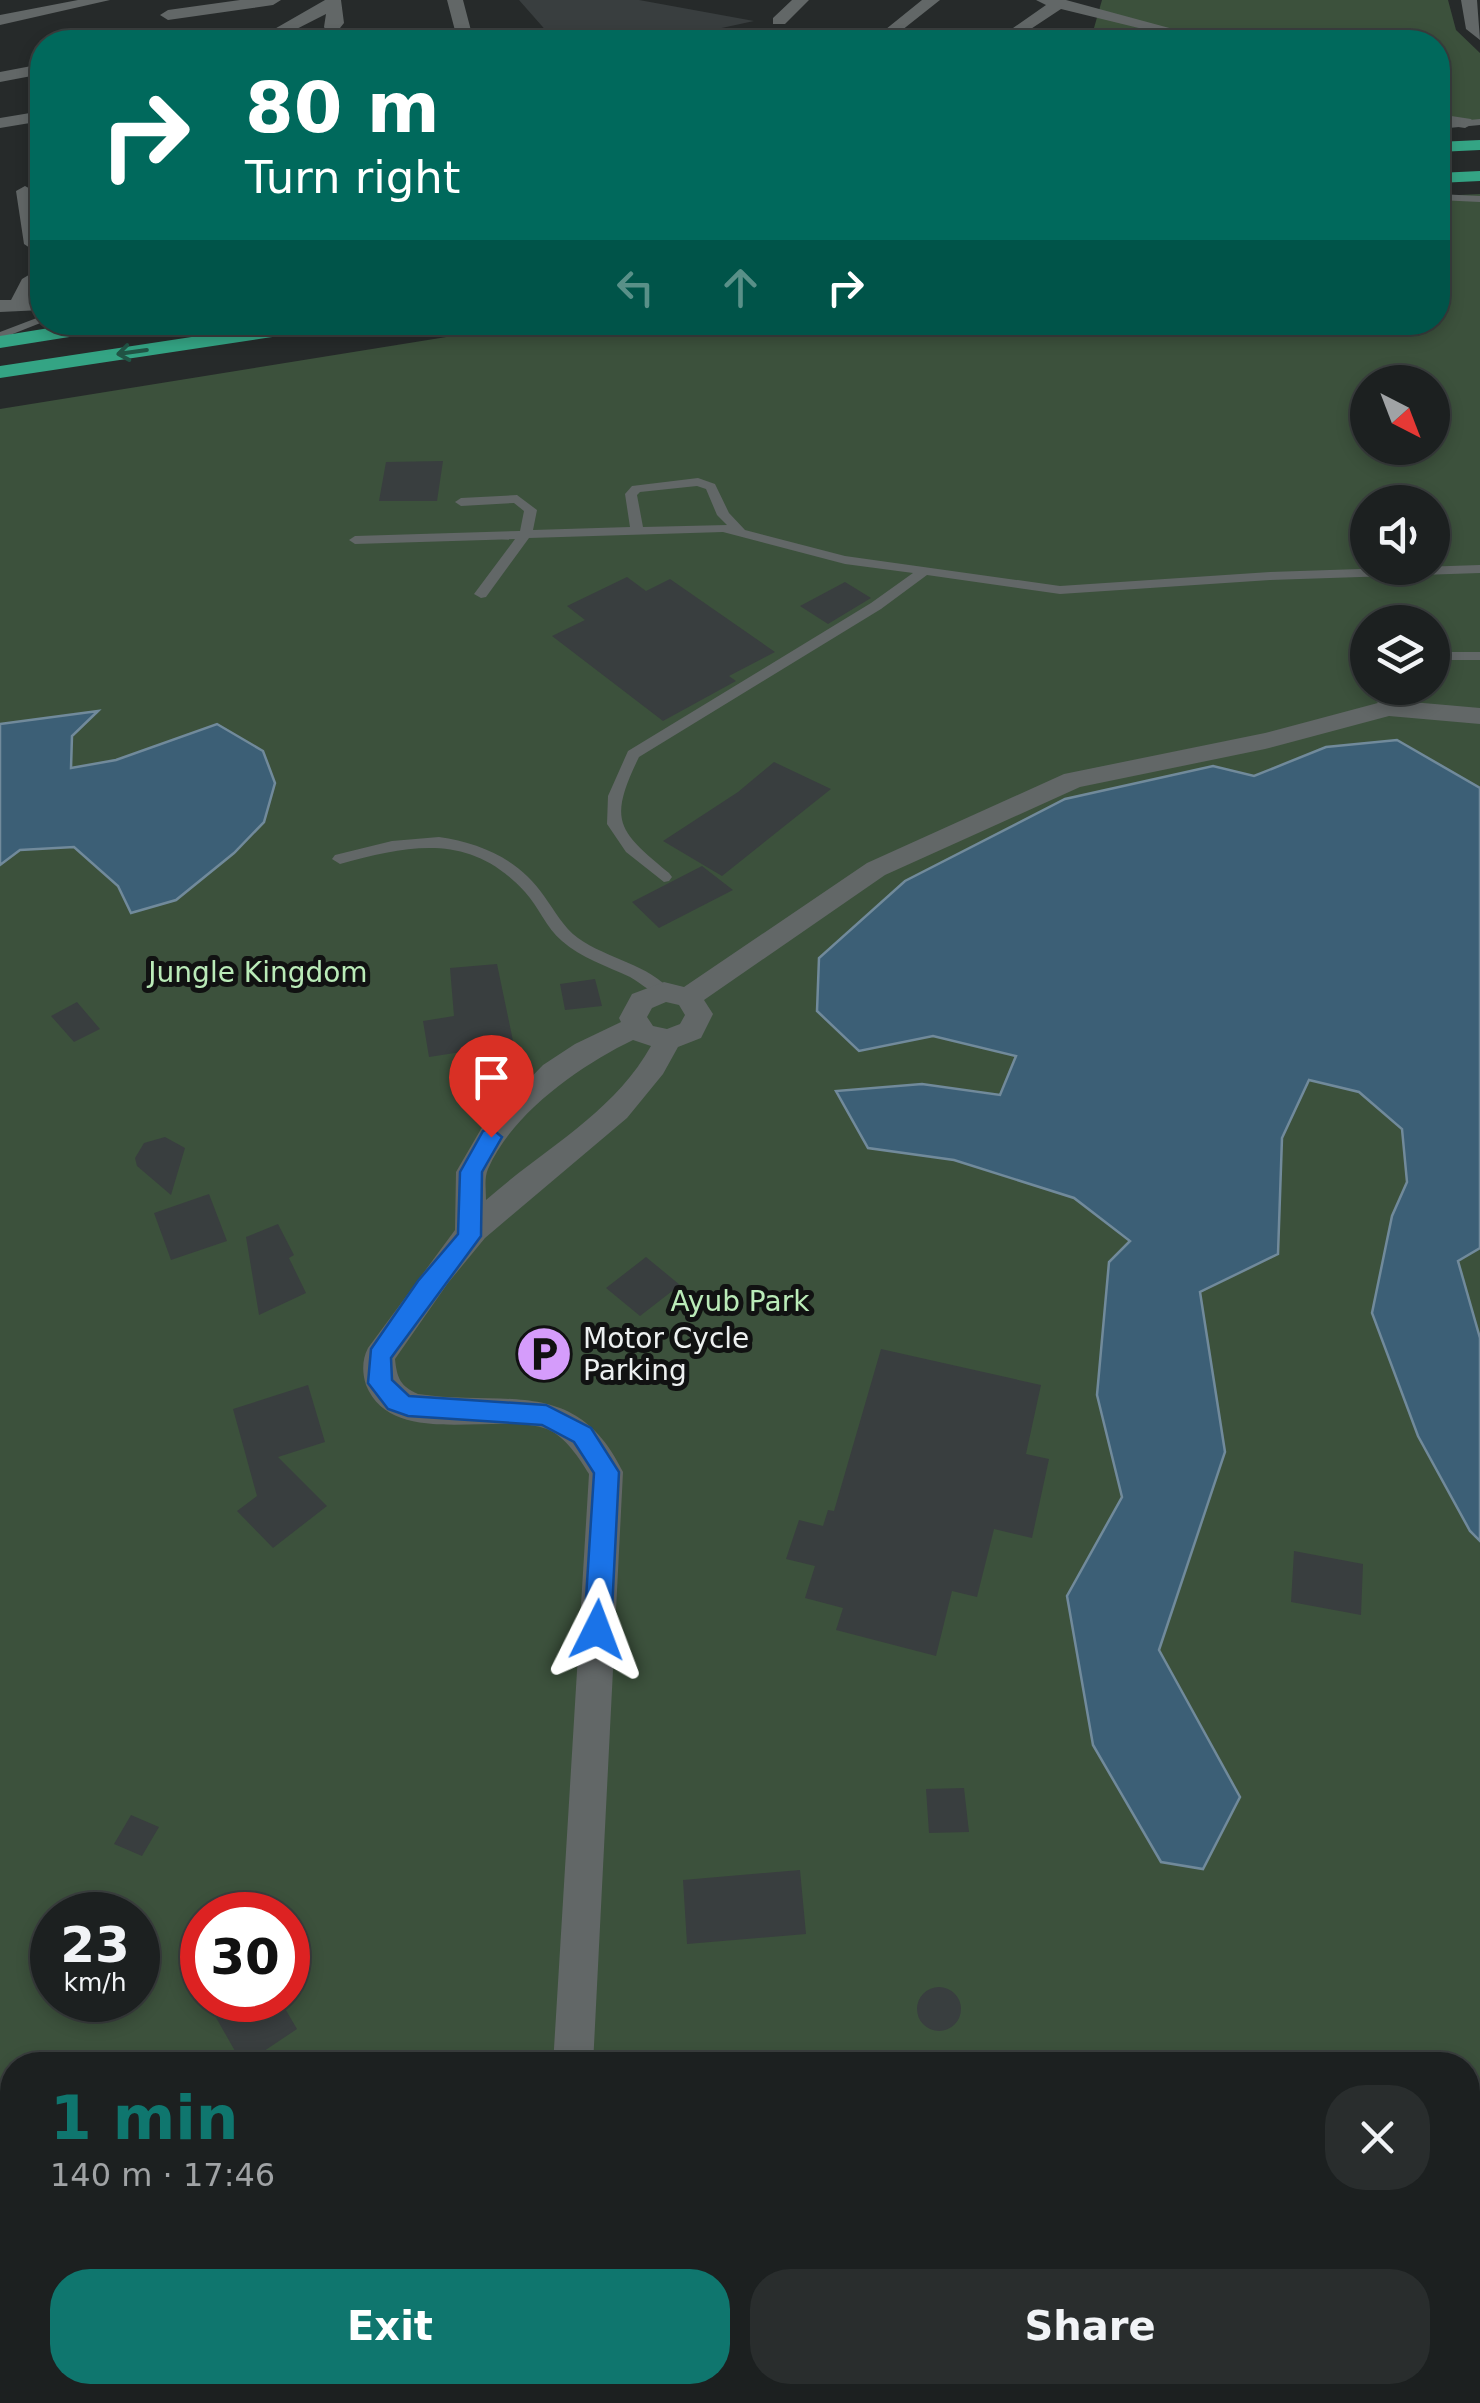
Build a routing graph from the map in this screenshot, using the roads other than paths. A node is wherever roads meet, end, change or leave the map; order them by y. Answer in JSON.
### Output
{"nodes":[{"id":1,"x":102,"y":0,"type":"edge"},
{"id":2,"x":273,"y":0,"type":"edge"},
{"id":3,"x":455,"y":0,"type":"edge"},
{"id":4,"x":801,"y":0,"type":"edge"},
{"id":5,"x":932,"y":0,"type":"edge"},
{"id":6,"x":1469,"y":0,"type":"edge"},
{"id":7,"x":333,"y":2,"type":"edge"},
{"id":8,"x":1052,"y":2,"type":"edge"},
{"id":9,"x":168,"y":16,"type":"dead end"},
{"id":10,"x":0,"y":20,"type":"edge"},
{"id":11,"x":779,"y":21,"type":"dead end"},
{"id":12,"x":282,"y":30,"type":"edge"},
{"id":13,"x":334,"y":30,"type":"edge"},
{"id":14,"x":461,"y":30,"type":"edge"},
{"id":15,"x":893,"y":30,"type":"edge"},
{"id":16,"x":1016,"y":30,"type":"edge"},
{"id":17,"x":1165,"y":30,"type":"edge"},
{"id":18,"x":1480,"y":35,"type":"edge"},
{"id":19,"x":30,"y":72,"type":"edge"},
{"id":20,"x":0,"y":76,"type":"edge"},
{"id":21,"x":30,"y":118,"type":"edge"},
{"id":22,"x":0,"y":123,"type":"edge"},
{"id":23,"x":1480,"y":145,"type":"edge"},
{"id":24,"x":1450,"y":147,"type":"edge"},
{"id":25,"x":1480,"y":176,"type":"edge"},
{"id":26,"x":1450,"y":177,"type":"edge"},
{"id":27,"x":30,"y":190,"type":"edge"},
{"id":28,"x":0,"y":196,"type":"edge"},
{"id":29,"x":1450,"y":198,"type":"edge"},
{"id":30,"x":1480,"y":199,"type":"edge"},
{"id":31,"x":30,"y":281,"type":"edge"},
{"id":32,"x":9,"y":306,"type":"edge"},
{"id":33,"x":30,"y":325,"type":"edge"},
{"id":34,"x":30,"y":335,"type":"edge"},
{"id":35,"x":246,"y":335,"type":"edge"},
{"id":36,"x":0,"y":339,"type":"edge"},
{"id":37,"x":0,"y":372,"type":"edge"},
{"id":38,"x":460,"y":502,"type":"dead end"},
{"id":39,"x":637,"y":529,"type":"junction"},
{"id":40,"x":740,"y":530,"type":"junction"},
{"id":41,"x":526,"y":533,"type":"junction"},
{"id":42,"x":355,"y":540,"type":"dead end"},
{"id":43,"x":1480,"y":569,"type":"edge"},
{"id":44,"x":922,"y":572,"type":"junction"},
{"id":45,"x":481,"y":594,"type":"dead end"},
{"id":46,"x":1450,"y":656,"type":"edge"},
{"id":47,"x":1480,"y":656,"type":"edge"},
{"id":48,"x":1365,"y":705,"type":"edge"},
{"id":49,"x":1421,"y":705,"type":"edge"},
{"id":50,"x":1480,"y":716,"type":"edge"},
{"id":51,"x":340,"y":859,"type":"dead end"},
{"id":52,"x":664,"y":877,"type":"dead end"},
{"id":53,"x":676,"y":995,"type":"junction"},
{"id":54,"x":636,"y":1027,"type":"junction"},
{"id":55,"x":668,"y":1040,"type":"junction"},
{"id":56,"x":470,"y":1236,"type":"junction"},
{"id":57,"x":574,"y":2052,"type":"edge"}],
"edges":[{"from":1,"to":10,"type":"street"},
{"from":2,"to":9,"type":"street"},
{"from":3,"to":14,"type":"street"},
{"from":4,"to":11,"type":"street"},
{"from":5,"to":15,"type":"street"},
{"from":6,"to":18,"type":"street"},
{"from":7,"to":12,"type":"street"},
{"from":7,"to":13,"type":"street"},
{"from":8,"to":16,"type":"street"},
{"from":8,"to":17,"type":"street"},
{"from":19,"to":20,"type":"street"},
{"from":21,"to":22,"type":"street"},
{"from":23,"to":24,"type":"highway"},
{"from":25,"to":26,"type":"highway"},
{"from":27,"to":28,"type":"street"},
{"from":29,"to":30,"type":"lane"},
{"from":31,"to":32,"type":"street"},
{"from":33,"to":36,"type":"lane"},
{"from":34,"to":36,"type":"highway"},
{"from":35,"to":37,"type":"highway","one_way":true},
{"from":38,"to":41,"type":"lane"},
{"from":39,"to":40,"type":"lane"},
{"from":39,"to":40,"type":"lane"},
{"from":39,"to":41,"type":"lane"},
{"from":40,"to":44,"type":"lane"},
{"from":41,"to":42,"type":"lane"},
{"from":41,"to":45,"type":"lane"},
{"from":43,"to":44,"type":"lane"},
{"from":44,"to":52,"type":"lane"},
{"from":46,"to":47,"type":"lane"},
{"from":48,"to":53,"type":"street"},
{"from":49,"to":50,"type":"street"},
{"from":51,"to":53,"type":"lane"},
{"from":53,"to":54,"type":"street"},
{"from":53,"to":55,"type":"street"},
{"from":54,"to":55,"type":"street"},
{"from":54,"to":56,"type":"street"},
{"from":55,"to":56,"type":"street"},
{"from":56,"to":57,"type":"street"}]}
